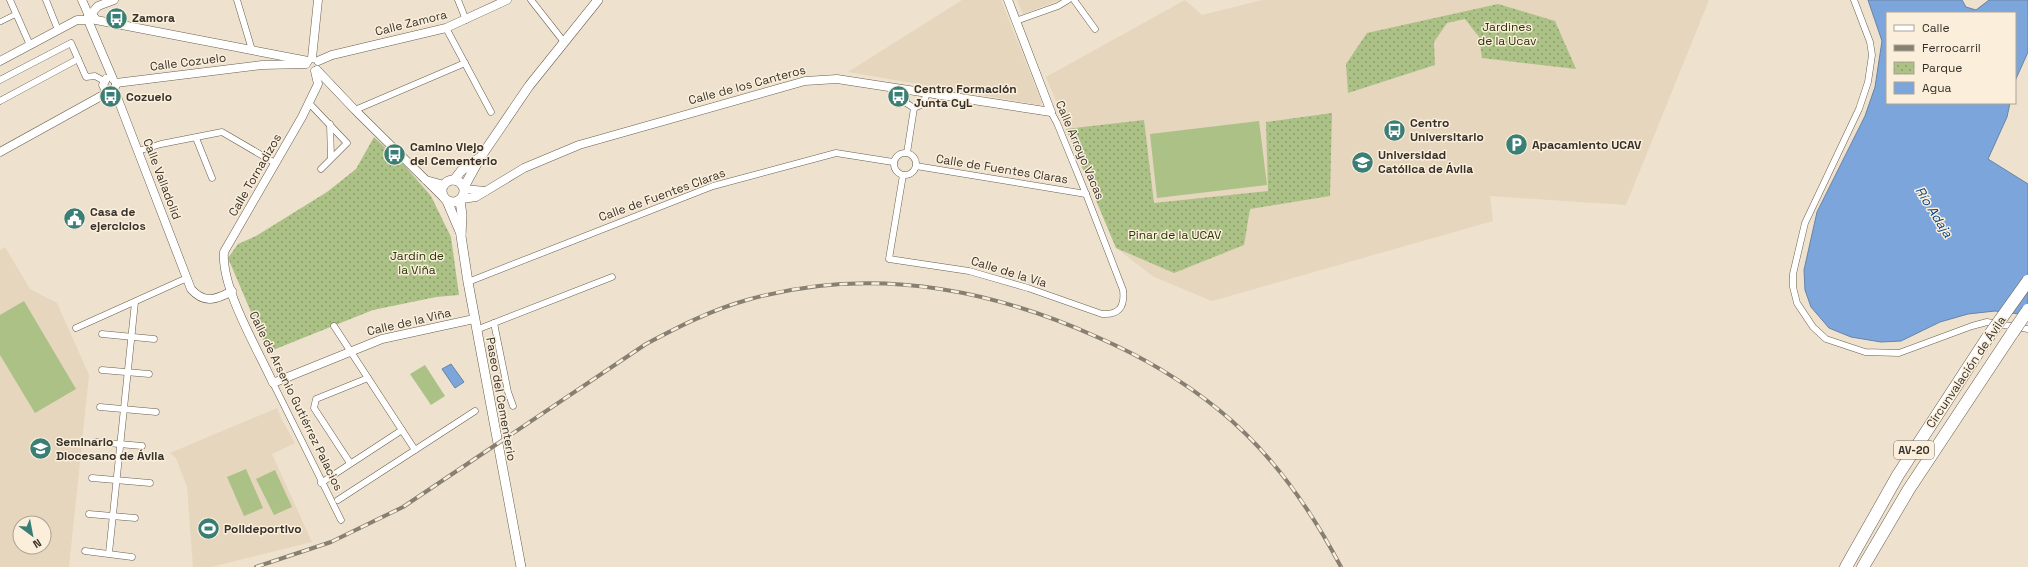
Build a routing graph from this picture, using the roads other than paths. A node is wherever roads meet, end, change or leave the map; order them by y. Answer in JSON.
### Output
{"nodes":[{"id":1,"x":10,"y":0,"type":"edge"},
{"id":2,"x":46,"y":0,"type":"edge"},
{"id":3,"x":82,"y":0,"type":"edge"},
{"id":4,"x":114,"y":0,"type":"edge"},
{"id":5,"x":237,"y":0,"type":"edge"},
{"id":6,"x":318,"y":0,"type":"edge"},
{"id":7,"x":458,"y":0,"type":"edge"},
{"id":8,"x":507,"y":0,"type":"edge"},
{"id":9,"x":531,"y":0,"type":"edge"},
{"id":10,"x":598,"y":0,"type":"edge"},
{"id":11,"x":1008,"y":0,"type":"edge"},
{"id":12,"x":1068,"y":0,"type":"edge"},
{"id":13,"x":1074,"y":0,"type":"edge"},
{"id":14,"x":1854,"y":0,"type":"edge"},
{"id":15,"x":16,"y":14,"type":"junction"},
{"id":16,"x":91,"y":20,"type":"junction"},
{"id":17,"x":466,"y":20,"type":"junction"},
{"id":18,"x":1016,"y":21,"type":"junction"},
{"id":19,"x":0,"y":22,"type":"edge"},
{"id":20,"x":446,"y":28,"type":"junction"},
{"id":21,"x":1095,"y":29,"type":"dead end"},
{"id":22,"x":58,"y":30,"type":"junction"},
{"id":23,"x":564,"y":42,"type":"junction"},
{"id":24,"x":30,"y":45,"type":"junction"},
{"id":25,"x":252,"y":50,"type":"junction"},
{"id":26,"x":264,"y":52,"type":"junction"},
{"id":27,"x":78,"y":59,"type":"junction"},
{"id":28,"x":0,"y":61,"type":"edge"},
{"id":29,"x":311,"y":61,"type":"junction"},
{"id":30,"x":465,"y":63,"type":"junction"},
{"id":31,"x":262,"y":65,"type":"junction"},
{"id":32,"x":316,"y":70,"type":"junction"},
{"id":33,"x":0,"y":80,"type":"edge"},
{"id":34,"x":110,"y":84,"type":"junction"},
{"id":35,"x":905,"y":89,"type":"junction"},
{"id":36,"x":927,"y":93,"type":"junction"},
{"id":37,"x":0,"y":101,"type":"edge"},
{"id":38,"x":309,"y":103,"type":"junction"},
{"id":39,"x":914,"y":108,"type":"junction"},
{"id":40,"x":355,"y":110,"type":"junction"},
{"id":41,"x":491,"y":112,"type":"dead end"},
{"id":42,"x":1051,"y":112,"type":"junction"},
{"id":43,"x":330,"y":124,"type":"junction"},
{"id":44,"x":196,"y":138,"type":"junction"},
{"id":45,"x":138,"y":151,"type":"junction"},
{"id":46,"x":0,"y":152,"type":"edge"},
{"id":47,"x":907,"y":153,"type":"junction"},
{"id":48,"x":331,"y":158,"type":"junction"},
{"id":49,"x":480,"y":158,"type":"junction"},
{"id":50,"x":893,"y":162,"type":"junction"},
{"id":51,"x":275,"y":163,"type":"junction"},
{"id":52,"x":916,"y":166,"type":"junction"},
{"id":53,"x":320,"y":168,"type":"dead end"},
{"id":54,"x":902,"y":175,"type":"junction"},
{"id":55,"x":212,"y":178,"type":"dead end"},
{"id":56,"x":425,"y":179,"type":"junction"},
{"id":57,"x":454,"y":180,"type":"junction"},
{"id":58,"x":444,"y":185,"type":"junction"},
{"id":59,"x":464,"y":188,"type":"junction"},
{"id":60,"x":486,"y":191,"type":"junction"},
{"id":61,"x":1086,"y":194,"type":"junction"},
{"id":62,"x":445,"y":199,"type":"junction"},
{"id":63,"x":461,"y":200,"type":"junction"},
{"id":64,"x":461,"y":236,"type":"junction"},
{"id":65,"x":187,"y":278,"type":"junction"},
{"id":66,"x":612,"y":278,"type":"dead end"},
{"id":67,"x":2028,"y":281,"type":"edge"},
{"id":68,"x":468,"y":282,"type":"junction"},
{"id":69,"x":232,"y":291,"type":"junction"},
{"id":70,"x":135,"y":302,"type":"junction"},
{"id":71,"x":1119,"y":309,"type":"joint"},
{"id":72,"x":2028,"y":310,"type":"edge"},
{"id":73,"x":474,"y":320,"type":"junction"},
{"id":74,"x":494,"y":323,"type":"junction"},
{"id":75,"x":334,"y":326,"type":"dead end"},
{"id":76,"x":76,"y":328,"type":"dead end"},
{"id":77,"x":2028,"y":329,"type":"edge"},
{"id":78,"x":476,"y":330,"type":"junction"},
{"id":79,"x":102,"y":334,"type":"dead end"},
{"id":80,"x":131,"y":337,"type":"junction"},
{"id":81,"x":154,"y":339,"type":"dead end"},
{"id":82,"x":350,"y":350,"type":"junction"},
{"id":83,"x":102,"y":370,"type":"dead end"},
{"id":84,"x":128,"y":372,"type":"junction"},
{"id":85,"x":149,"y":374,"type":"dead end"},
{"id":86,"x":368,"y":378,"type":"junction"},
{"id":87,"x":273,"y":382,"type":"junction"},
{"id":88,"x":513,"y":406,"type":"dead end"},
{"id":89,"x":100,"y":408,"type":"dead end"},
{"id":90,"x":124,"y":409,"type":"junction"},
{"id":91,"x":475,"y":411,"type":"dead end"},
{"id":92,"x":156,"y":412,"type":"dead end"},
{"id":93,"x":402,"y":430,"type":"junction"},
{"id":94,"x":96,"y":442,"type":"dead end"},
{"id":95,"x":120,"y":444,"type":"junction"},
{"id":96,"x":142,"y":446,"type":"dead end"},
{"id":97,"x":415,"y":450,"type":"junction"},
{"id":98,"x":350,"y":464,"type":"junction"},
{"id":99,"x":92,"y":478,"type":"dead end"},
{"id":100,"x":116,"y":480,"type":"junction"},
{"id":101,"x":321,"y":482,"type":"junction"},
{"id":102,"x":150,"y":483,"type":"dead end"},
{"id":103,"x":338,"y":500,"type":"dead end"},
{"id":104,"x":88,"y":514,"type":"dead end"},
{"id":105,"x":113,"y":517,"type":"junction"},
{"id":106,"x":135,"y":518,"type":"dead end"},
{"id":107,"x":341,"y":520,"type":"dead end"},
{"id":108,"x":85,"y":551,"type":"dead end"},
{"id":109,"x":109,"y":554,"type":"junction"},
{"id":110,"x":132,"y":557,"type":"dead end"},
{"id":111,"x":521,"y":567,"type":"edge"},
{"id":112,"x":1846,"y":567,"type":"edge"},
{"id":113,"x":1863,"y":567,"type":"edge"}],
"edges":[{"from":1,"to":15,"type":"street"},
{"from":2,"to":22,"type":"street"},
{"from":3,"to":16,"type":"street","name":"Calle Valladolid"},
{"from":4,"to":16,"type":"street"},
{"from":5,"to":25,"type":"street"},
{"from":6,"to":29,"type":"street","name":"Calle Tornadizos"},
{"from":7,"to":17,"type":"street"},
{"from":8,"to":17,"type":"street","name":"Calle Zamora"},
{"from":9,"to":23,"type":"street"},
{"from":10,"to":23,"type":"main road"},
{"from":11,"to":18,"type":"street","name":"Calle Arroyo Vacas"},
{"from":12,"to":18,"type":"street"},
{"from":13,"to":21,"type":"street"},
{"from":14,"to":77,"type":"street"},
{"from":15,"to":19,"type":"street"},
{"from":15,"to":24,"type":"street"},
{"from":16,"to":22,"type":"street"},
{"from":16,"to":25,"type":"street"},
{"from":16,"to":34,"type":"street","name":"Calle Valladolid"},
{"from":17,"to":20,"type":"street","name":"Calle Zamora"},
{"from":18,"to":42,"type":"street","name":"Calle Arroyo Vacas"},
{"from":20,"to":29,"type":"street","name":"Calle Zamora"},
{"from":20,"to":30,"type":"street"},
{"from":22,"to":24,"type":"street"},
{"from":23,"to":49,"type":"main road"},
{"from":24,"to":28,"type":"street"},
{"from":25,"to":26,"type":"street"},
{"from":26,"to":29,"type":"street"},
{"from":26,"to":31,"type":"street"},
{"from":27,"to":33,"type":"street"},
{"from":27,"to":34,"type":"street"},
{"from":27,"to":37,"type":"street"},
{"from":29,"to":31,"type":"street","name":"Calle Cozuelo"},
{"from":29,"to":32,"type":"street","name":"Calle Tornadizos"},
{"from":29,"to":32,"type":"street","name":"Paseo del Cementerio"},
{"from":30,"to":40,"type":"street"},
{"from":30,"to":41,"type":"street"},
{"from":31,"to":34,"type":"street","name":"Calle Cozuelo"},
{"from":32,"to":38,"type":"street","name":"Calle Tornadizos"},
{"from":32,"to":40,"type":"street","name":"Paseo del Cementerio"},
{"from":34,"to":45,"type":"street","name":"Calle Valladolid"},
{"from":34,"to":46,"type":"street","name":"Calle Cozuelo"},
{"from":35,"to":36,"type":"street","name":"Calle de los Canteros"},
{"from":35,"to":39,"type":"street"},
{"from":35,"to":60,"type":"street","name":"Calle de los Canteros"},
{"from":36,"to":39,"type":"street"},
{"from":36,"to":42,"type":"street","name":"Calle de los Canteros"},
{"from":38,"to":43,"type":"street"},
{"from":38,"to":51,"type":"street","name":"Calle Tornadizos"},
{"from":39,"to":47,"type":"street"},
{"from":40,"to":56,"type":"street","name":"Paseo del Cementerio"},
{"from":42,"to":61,"type":"street","name":"Calle Arroyo Vacas"},
{"from":43,"to":48,"type":"street"},
{"from":43,"to":48,"type":"street"},
{"from":44,"to":45,"type":"street"},
{"from":44,"to":51,"type":"street"},
{"from":44,"to":55,"type":"street"},
{"from":45,"to":65,"type":"street","name":"Calle Valladolid"},
{"from":47,"to":50,"type":"street"},
{"from":47,"to":52,"type":"street"},
{"from":48,"to":53,"type":"street"},
{"from":49,"to":57,"type":"main road"},
{"from":49,"to":59,"type":"main road"},
{"from":50,"to":54,"type":"street"},
{"from":50,"to":68,"type":"street","name":"Calle de Fuentes Claras"},
{"from":51,"to":69,"type":"street","name":"Calle Tornadizos"},
{"from":52,"to":54,"type":"street"},
{"from":52,"to":61,"type":"street","name":"Calle de Fuentes Claras"},
{"from":54,"to":71,"type":"street","name":"Calle de la Vía"},
{"from":56,"to":58,"type":"street","name":"Paseo del Cementerio"},
{"from":56,"to":62,"type":"street","name":"Paseo del Cementerio"},
{"from":57,"to":58,"type":"main road"},
{"from":57,"to":59,"type":"main road"},
{"from":58,"to":62,"type":"main road"},
{"from":59,"to":60,"type":"street"},
{"from":59,"to":63,"type":"main road"},
{"from":60,"to":63,"type":"street","name":"Calle de los Canteros"},
{"from":61,"to":71,"type":"street","name":"Calle Arroyo Vacas"},
{"from":62,"to":63,"type":"main road"},
{"from":62,"to":64,"type":"main road","name":"Paseo del Cementerio"},
{"from":63,"to":64,"type":"main road","name":"Paseo del Cementerio"},
{"from":64,"to":68,"type":"main road","name":"Paseo del Cementerio"},
{"from":65,"to":69,"type":"street","name":"Calle Valladolid"},
{"from":65,"to":70,"type":"street"},
{"from":66,"to":74,"type":"street"},
{"from":67,"to":112,"type":"highway","name":"Circunvalación de Ávila","number":"AV-20","bridge":true},
{"from":68,"to":73,"type":"main road","name":"Paseo del Cementerio"},
{"from":69,"to":87,"type":"street","name":"Calle de Arsenio Gutiérrez Palacios"},
{"from":70,"to":76,"type":"street"},
{"from":70,"to":80,"type":"street"},
{"from":72,"to":113,"type":"highway","name":"Circunvalación de Ávila","number":"AV-20","bridge":true},
{"from":73,"to":78,"type":"main road","name":"Paseo del Cementerio"},
{"from":73,"to":82,"type":"street","name":"Calle de la Viña"},
{"from":74,"to":78,"type":"street"},
{"from":74,"to":88,"type":"street"},
{"from":75,"to":82,"type":"street"},
{"from":78,"to":111,"type":"main road","name":"Paseo del Cementerio"},
{"from":79,"to":80,"type":"street"},
{"from":80,"to":81,"type":"street"},
{"from":80,"to":84,"type":"street"},
{"from":82,"to":86,"type":"street"},
{"from":82,"to":87,"type":"street","name":"Calle de la Viña"},
{"from":83,"to":84,"type":"street"},
{"from":84,"to":85,"type":"street"},
{"from":84,"to":90,"type":"street"},
{"from":86,"to":93,"type":"street"},
{"from":86,"to":98,"type":"street"},
{"from":87,"to":101,"type":"street","name":"Calle de Arsenio Gutiérrez Palacios"},
{"from":89,"to":90,"type":"street"},
{"from":90,"to":92,"type":"street"},
{"from":90,"to":95,"type":"street"},
{"from":91,"to":97,"type":"street"},
{"from":93,"to":97,"type":"street"},
{"from":93,"to":98,"type":"street"},
{"from":94,"to":95,"type":"street"},
{"from":95,"to":96,"type":"street"},
{"from":95,"to":100,"type":"street"},
{"from":97,"to":103,"type":"street"},
{"from":98,"to":101,"type":"street"},
{"from":99,"to":100,"type":"street"},
{"from":100,"to":102,"type":"street"},
{"from":100,"to":105,"type":"street"},
{"from":101,"to":107,"type":"street","name":"Calle de Arsenio Gutiérrez Palacios"},
{"from":104,"to":105,"type":"street"},
{"from":105,"to":106,"type":"street"},
{"from":105,"to":109,"type":"street"},
{"from":108,"to":109,"type":"street"},
{"from":109,"to":110,"type":"street"}]}
